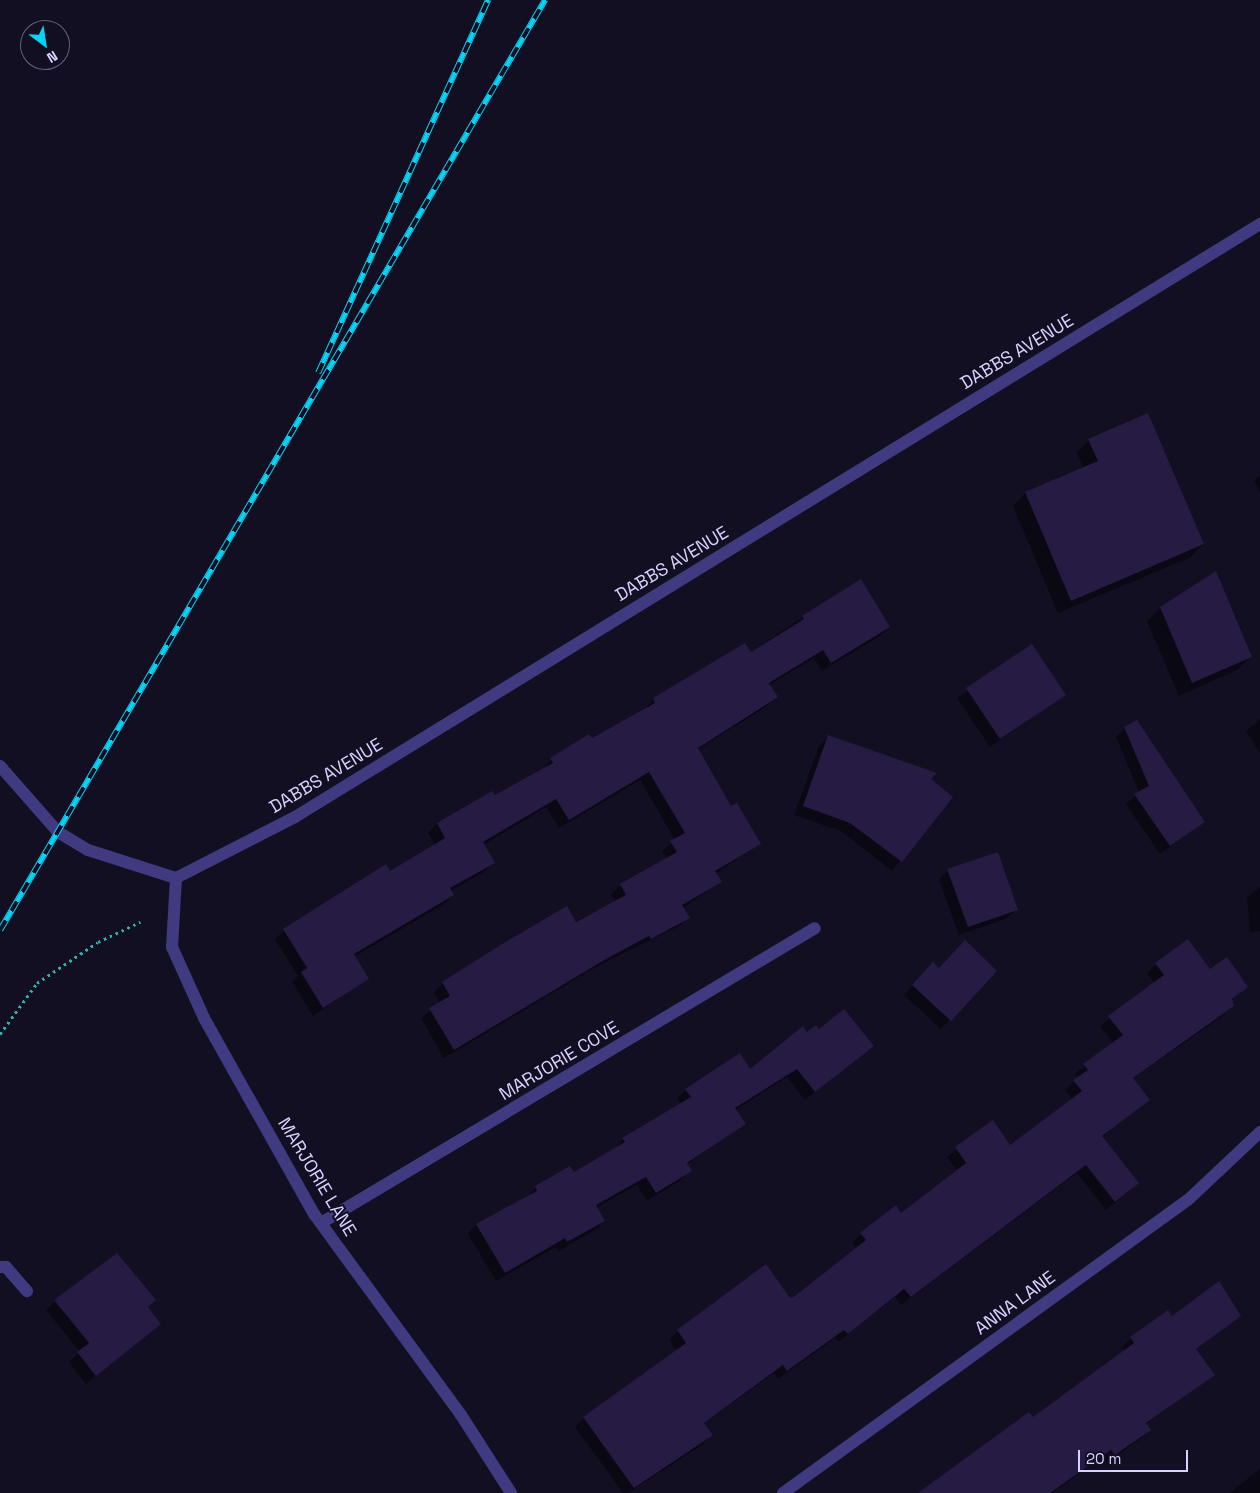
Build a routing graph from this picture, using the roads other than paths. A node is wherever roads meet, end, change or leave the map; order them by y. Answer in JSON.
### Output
{"nodes":[{"id":1,"x":1260,"y":224,"type":"edge"},
{"id":2,"x":0,"y":766,"type":"edge"},
{"id":3,"x":176,"y":878,"type":"junction"},
{"id":4,"x":815,"y":928,"type":"dead end"},
{"id":5,"x":1260,"y":1132,"type":"edge"},
{"id":6,"x":321,"y":1223,"type":"junction"},
{"id":7,"x":0,"y":1267,"type":"edge"},
{"id":8,"x":27,"y":1291,"type":"dead end"},
{"id":9,"x":511,"y":1493,"type":"edge"},
{"id":10,"x":783,"y":1493,"type":"edge"}],
"edges":[{"from":1,"to":3,"type":"street","name":"DABBS AVENUE"},
{"from":2,"to":3,"type":"street"},
{"from":3,"to":6,"type":"street","name":"MARJORIE LANE"},
{"from":4,"to":6,"type":"street","name":"MARJORIE COVE"},
{"from":5,"to":10,"type":"street","name":"ANNA LANE"},
{"from":6,"to":9,"type":"street","name":"MARJORIE LANE"},
{"from":7,"to":8,"type":"street"}]}
